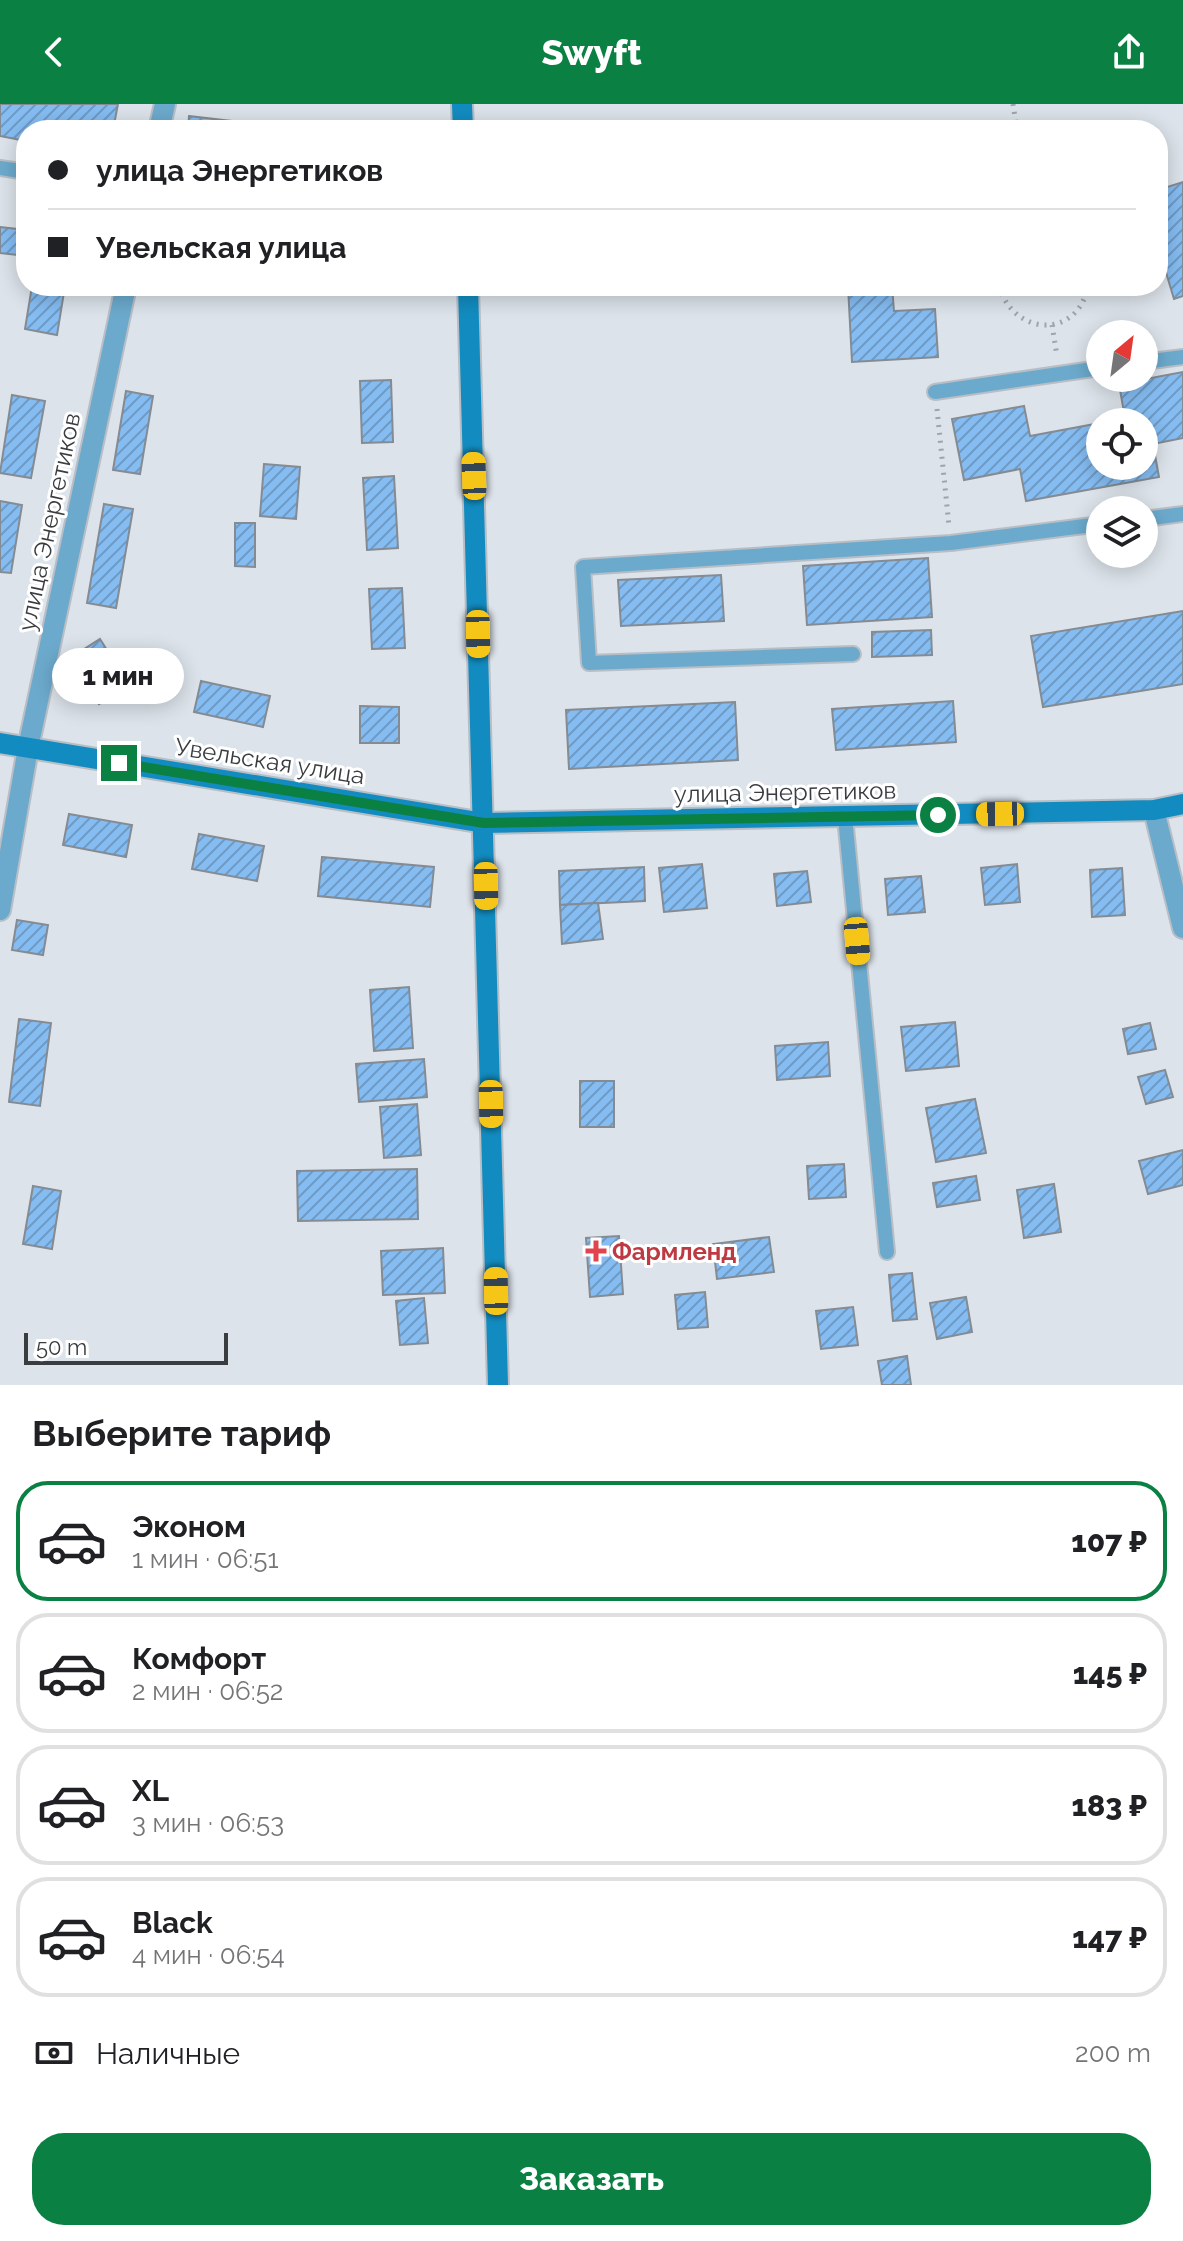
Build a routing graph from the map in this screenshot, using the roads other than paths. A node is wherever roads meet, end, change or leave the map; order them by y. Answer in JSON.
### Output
{"nodes":[{"id":1,"x":124,"y":296,"type":"edge"},
{"id":2,"x":468,"y":296,"type":"edge"},
{"id":3,"x":1183,"y":357,"type":"edge"},
{"id":4,"x":1158,"y":360,"type":"edge"},
{"id":5,"x":1086,"y":370,"type":"edge"},
{"id":6,"x":935,"y":392,"type":"road end"},
{"id":7,"x":1183,"y":514,"type":"edge"},
{"id":8,"x":1158,"y":517,"type":"edge"},
{"id":9,"x":1086,"y":526,"type":"edge"},
{"id":10,"x":853,"y":654,"type":"dead end"},
{"id":11,"x":0,"y":743,"type":"edge"},
{"id":12,"x":28,"y":748,"type":"junction"},
{"id":13,"x":1183,"y":804,"type":"edge"},
{"id":14,"x":1154,"y":810,"type":"junction"},
{"id":15,"x":845,"y":817,"type":"junction"},
{"id":16,"x":484,"y":823,"type":"junction"},
{"id":17,"x":0,"y":910,"type":"edge"},
{"id":18,"x":1183,"y":928,"type":"edge"},
{"id":19,"x":887,"y":1252,"type":"dead end"},
{"id":20,"x":498,"y":1385,"type":"edge"}],
"edges":[{"from":1,"to":12,"type":"street","name":"улица Энергетиков"},
{"from":2,"to":16,"type":"street"},
{"from":3,"to":4,"type":"lane"},
{"from":5,"to":6,"type":"lane"},
{"from":7,"to":8,"type":"lane"},
{"from":9,"to":10,"type":"lane"},
{"from":11,"to":12,"type":"street","name":"Увельская улица"},
{"from":12,"to":16,"type":"street","name":"Увельская улица"},
{"from":12,"to":17,"type":"street","name":"улица Энергетиков"},
{"from":13,"to":14,"type":"street","name":"улица Энергетиков"},
{"from":14,"to":15,"type":"street","name":"улица Энергетиков"},
{"from":14,"to":18,"type":"street"},
{"from":15,"to":16,"type":"street","name":"улица Энергетиков"},
{"from":15,"to":19,"type":"lane"},
{"from":16,"to":20,"type":"street"}]}
